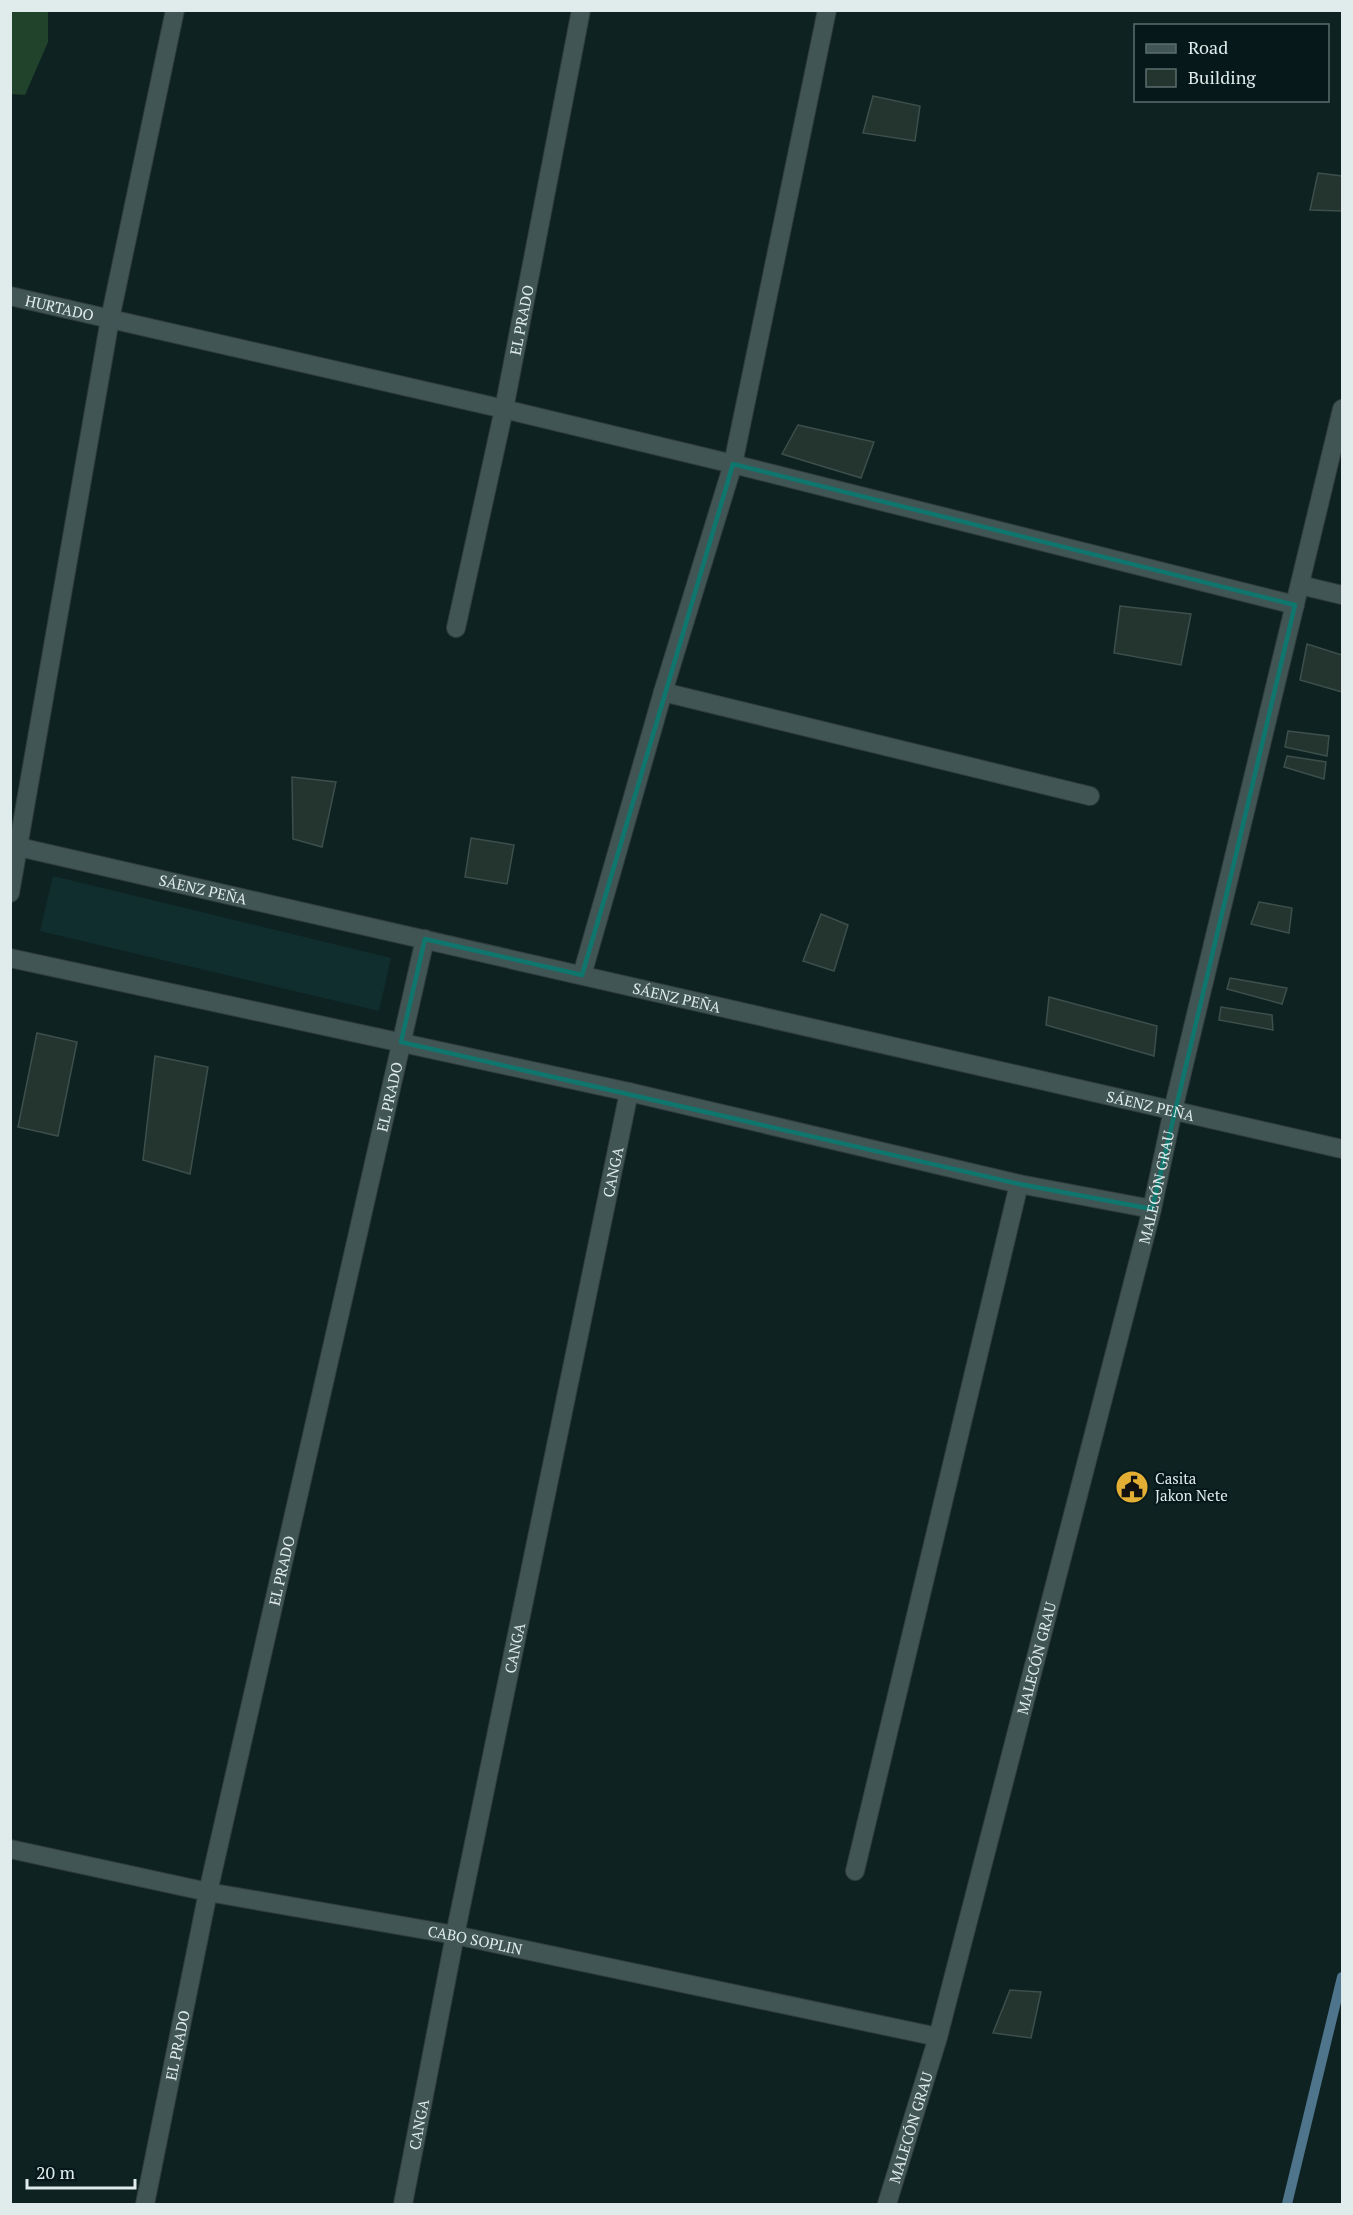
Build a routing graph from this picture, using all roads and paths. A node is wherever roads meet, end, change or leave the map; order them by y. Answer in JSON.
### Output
{"nodes":[{"id":1,"x":175,"y":10,"type":"edge"},
{"id":2,"x":581,"y":10,"type":"edge"},
{"id":3,"x":827,"y":10,"type":"edge"},
{"id":4,"x":10,"y":296,"type":"edge"},
{"id":5,"x":110,"y":318,"type":"junction"},
{"id":6,"x":504,"y":409,"type":"junction"},
{"id":7,"x":1342,"y":409,"type":"edge"},
{"id":8,"x":733,"y":464,"type":"junction"},
{"id":9,"x":1300,"y":585,"type":"junction"},
{"id":10,"x":1342,"y":595,"type":"edge"},
{"id":11,"x":1295,"y":605,"type":"junction"},
{"id":12,"x":456,"y":628,"type":"dead end"},
{"id":13,"x":663,"y":692,"type":"junction"},
{"id":14,"x":1090,"y":796,"type":"dead end"},
{"id":15,"x":15,"y":846,"type":"edge"},
{"id":16,"x":10,"y":893,"type":"edge"},
{"id":17,"x":425,"y":939,"type":"junction"},
{"id":18,"x":10,"y":958,"type":"edge"},
{"id":19,"x":582,"y":975,"type":"junction"},
{"id":20,"x":401,"y":1042,"type":"junction"},
{"id":21,"x":629,"y":1092,"type":"junction"},
{"id":22,"x":1173,"y":1110,"type":"junction"},
{"id":23,"x":1342,"y":1149,"type":"edge"},
{"id":24,"x":1019,"y":1184,"type":"junction"},
{"id":25,"x":1152,"y":1209,"type":"junction"},
{"id":26,"x":10,"y":1849,"type":"edge"},
{"id":27,"x":855,"y":1871,"type":"dead end"},
{"id":28,"x":208,"y":1892,"type":"junction"},
{"id":29,"x":455,"y":1935,"type":"junction"},
{"id":30,"x":938,"y":2037,"type":"junction"},
{"id":31,"x":145,"y":2205,"type":"edge"},
{"id":32,"x":403,"y":2205,"type":"edge"},
{"id":33,"x":887,"y":2205,"type":"edge"}],
"edges":[{"from":1,"to":5,"type":"street"},
{"from":2,"to":6,"type":"street","name":"EL PRADO"},
{"from":3,"to":8,"type":"street"},
{"from":4,"to":5,"type":"street","name":"HURTADO"},
{"from":5,"to":6,"type":"street","name":"HURTADO"},
{"from":5,"to":15,"type":"street"},
{"from":6,"to":8,"type":"street","name":"HURTADO"},
{"from":6,"to":12,"type":"street","name":"EL PRADO"},
{"from":7,"to":9,"type":"street","name":"MALECÓN GRAU"},
{"from":8,"to":11,"type":"street","name":"HURTADO"},
{"from":8,"to":13,"type":"street"},
{"from":9,"to":10,"type":"street"},
{"from":9,"to":11,"type":"street","name":"MALECÓN GRAU"},
{"from":11,"to":22,"type":"street","name":"MALECÓN GRAU"},
{"from":13,"to":14,"type":"street"},
{"from":13,"to":19,"type":"street"},
{"from":15,"to":16,"type":"street"},
{"from":15,"to":17,"type":"street","name":"SÁENZ PEÑA"},
{"from":17,"to":19,"type":"street","name":"SÁENZ PEÑA"},
{"from":17,"to":20,"type":"street","name":"EL PRADO"},
{"from":18,"to":20,"type":"street"},
{"from":19,"to":22,"type":"street","name":"SÁENZ PEÑA"},
{"from":20,"to":21,"type":"street"},
{"from":20,"to":28,"type":"street","name":"EL PRADO"},
{"from":21,"to":24,"type":"street"},
{"from":21,"to":29,"type":"street","name":"CANGA"},
{"from":22,"to":23,"type":"street","name":"SÁENZ PEÑA"},
{"from":22,"to":25,"type":"street","name":"MALECÓN GRAU"},
{"from":24,"to":25,"type":"street"},
{"from":24,"to":27,"type":"street"},
{"from":25,"to":30,"type":"street","name":"MALECÓN GRAU"},
{"from":26,"to":28,"type":"street","name":"CABO SOPLIN"},
{"from":28,"to":29,"type":"street","name":"CABO SOPLIN"},
{"from":28,"to":31,"type":"street","name":"EL PRADO"},
{"from":29,"to":30,"type":"street","name":"CABO SOPLIN"},
{"from":29,"to":32,"type":"street","name":"CANGA"},
{"from":30,"to":33,"type":"street","name":"MALECÓN GRAU"}]}
